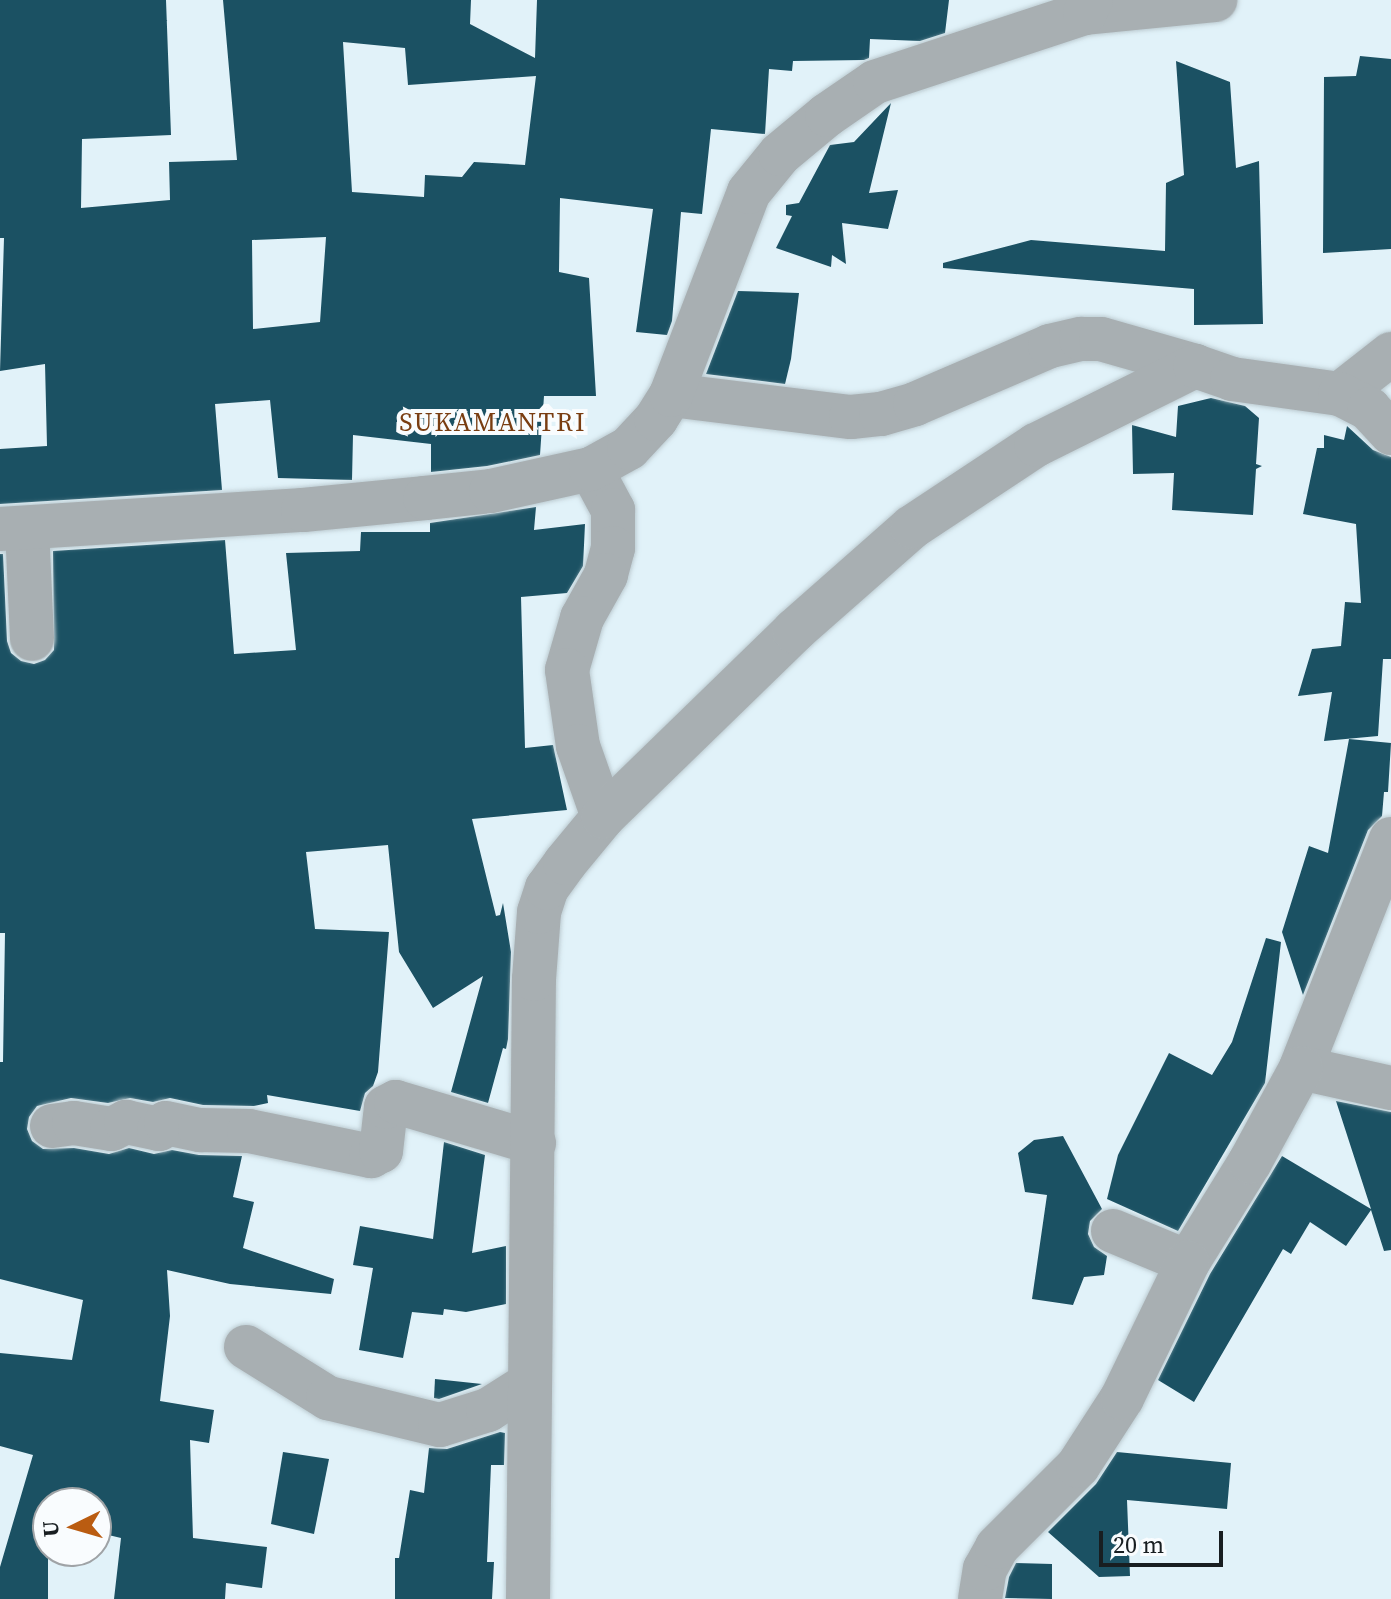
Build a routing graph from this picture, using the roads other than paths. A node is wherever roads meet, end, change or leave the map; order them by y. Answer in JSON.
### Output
{"nodes":[{"id":1,"x":1215,"y":0,"type":"edge"},
{"id":2,"x":1088,"y":6,"type":"edge"},
{"id":3,"x":1391,"y":354,"type":"edge"},
{"id":4,"x":1195,"y":366,"type":"junction"},
{"id":5,"x":1340,"y":394,"type":"junction"},
{"id":6,"x":671,"y":395,"type":"junction"},
{"id":7,"x":1391,"y":433,"type":"edge"},
{"id":8,"x":591,"y":469,"type":"junction"},
{"id":9,"x":14,"y":528,"type":"edge"},
{"id":10,"x":32,"y":639,"type":"dead end"},
{"id":11,"x":603,"y":817,"type":"junction"},
{"id":12,"x":1391,"y":839,"type":"edge"},
{"id":13,"x":1301,"y":1068,"type":"junction"},
{"id":14,"x":1391,"y":1088,"type":"edge"},
{"id":15,"x":52,"y":1126,"type":"dead end"},
{"id":16,"x":534,"y":1143,"type":"junction"},
{"id":17,"x":1113,"y":1231,"type":"dead end"},
{"id":18,"x":1188,"y":1262,"type":"junction"},
{"id":19,"x":246,"y":1347,"type":"dead end"},
{"id":20,"x":529,"y":1384,"type":"junction"},
{"id":21,"x":528,"y":1599,"type":"edge"},
{"id":22,"x":980,"y":1599,"type":"edge"}],
"edges":[{"from":1,"to":2,"type":"street"},
{"from":2,"to":6,"type":"street"},
{"from":3,"to":5,"type":"street"},
{"from":4,"to":5,"type":"street"},
{"from":4,"to":6,"type":"street"},
{"from":4,"to":11,"type":"street"},
{"from":5,"to":7,"type":"street"},
{"from":6,"to":8,"type":"street"},
{"from":8,"to":9,"type":"street"},
{"from":8,"to":11,"type":"street"},
{"from":9,"to":10,"type":"street"},
{"from":11,"to":16,"type":"street"},
{"from":12,"to":13,"type":"street"},
{"from":13,"to":14,"type":"street"},
{"from":13,"to":18,"type":"street"},
{"from":15,"to":16,"type":"street"},
{"from":16,"to":20,"type":"street"},
{"from":17,"to":18,"type":"street"},
{"from":18,"to":22,"type":"street"},
{"from":19,"to":20,"type":"street"},
{"from":20,"to":21,"type":"street"}]}
